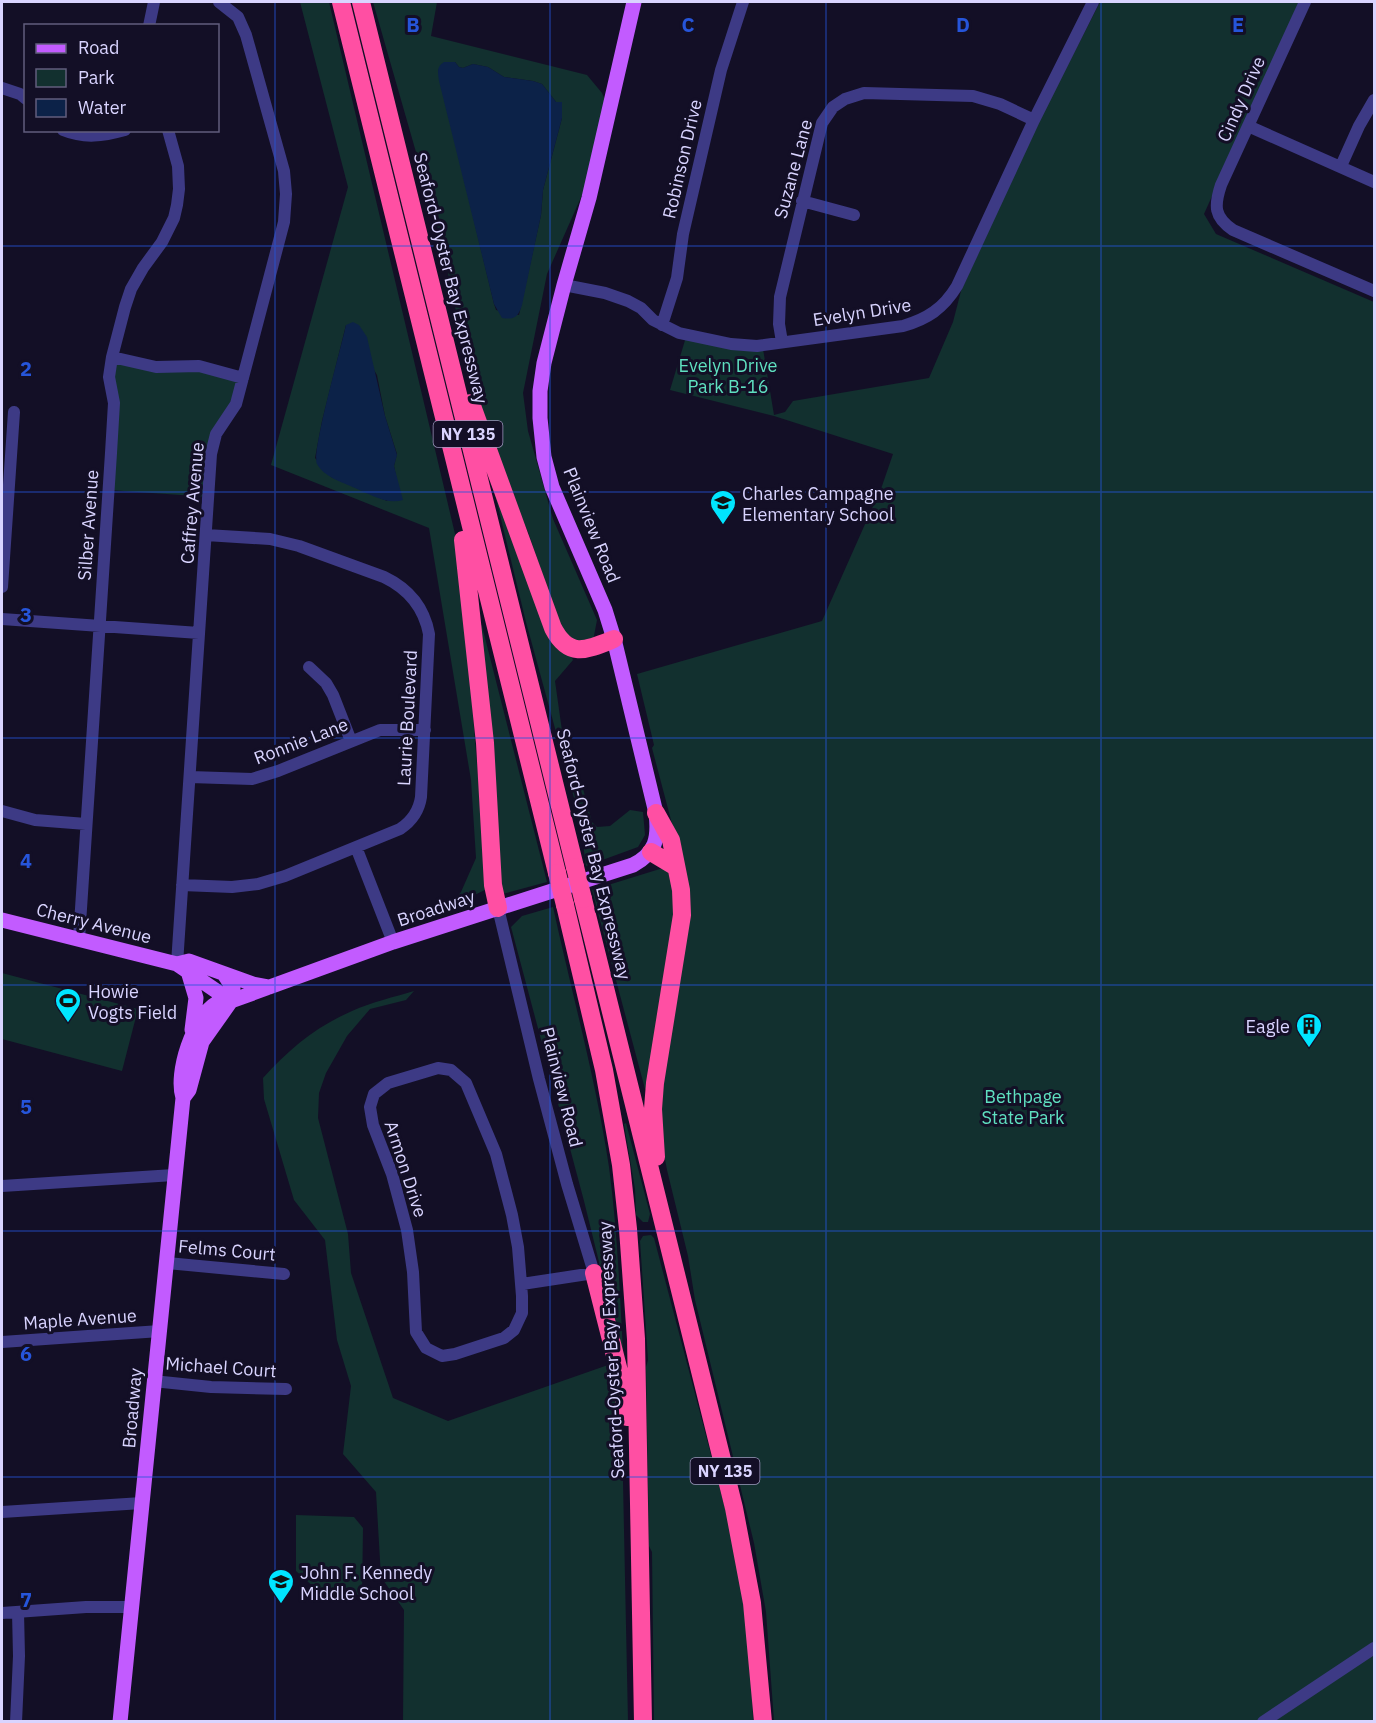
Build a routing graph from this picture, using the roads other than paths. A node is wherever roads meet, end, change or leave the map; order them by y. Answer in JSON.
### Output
{"nodes":[{"id":1,"x":154,"y":2,"type":"edge"},
{"id":2,"x":219,"y":2,"type":"edge"},
{"id":3,"x":341,"y":2,"type":"edge"},
{"id":4,"x":361,"y":2,"type":"edge"},
{"id":5,"x":634,"y":2,"type":"edge"},
{"id":6,"x":743,"y":2,"type":"edge"},
{"id":7,"x":1093,"y":2,"type":"edge"},
{"id":8,"x":1305,"y":2,"type":"edge"},
{"id":9,"x":149,"y":24,"type":"edge"},
{"id":10,"x":2,"y":88,"type":"edge"},
{"id":11,"x":24,"y":92,"type":"edge"},
{"id":12,"x":1374,"y":100,"type":"edge"},
{"id":13,"x":1034,"y":120,"type":"junction"},
{"id":14,"x":1248,"y":126,"type":"junction"},
{"id":15,"x":69,"y":132,"type":"edge"},
{"id":16,"x":116,"y":132,"type":"edge"},
{"id":17,"x":169,"y":132,"type":"edge"},
{"id":18,"x":1341,"y":166,"type":"junction"},
{"id":19,"x":1374,"y":182,"type":"edge"},
{"id":20,"x":802,"y":201,"type":"junction"},
{"id":21,"x":854,"y":215,"type":"dead end"},
{"id":22,"x":564,"y":285,"type":"junction"},
{"id":23,"x":1374,"y":291,"type":"edge"},
{"id":24,"x":438,"y":315,"type":"junction"},
{"id":25,"x":662,"y":325,"type":"junction"},
{"id":26,"x":782,"y":342,"type":"junction"},
{"id":27,"x":112,"y":357,"type":"junction"},
{"id":28,"x":243,"y":378,"type":"junction"},
{"id":29,"x":14,"y":412,"type":"dead end"},
{"id":30,"x":450,"y":446,"type":"junction"},
{"id":31,"x":206,"y":535,"type":"junction"},
{"id":32,"x":2,"y":587,"type":"edge"},
{"id":33,"x":2,"y":619,"type":"edge"},
{"id":34,"x":100,"y":626,"type":"junction"},
{"id":35,"x":200,"y":633,"type":"junction"},
{"id":36,"x":614,"y":639,"type":"junction"},
{"id":37,"x":309,"y":667,"type":"dead end"},
{"id":38,"x":424,"y":730,"type":"junction"},
{"id":39,"x":351,"y":741,"type":"junction"},
{"id":40,"x":190,"y":777,"type":"junction"},
{"id":41,"x":2,"y":811,"type":"edge"},
{"id":42,"x":656,"y":813,"type":"junction"},
{"id":43,"x":86,"y":824,"type":"junction"},
{"id":44,"x":356,"y":847,"type":"junction"},
{"id":45,"x":651,"y":852,"type":"junction"},
{"id":46,"x":676,"y":867,"type":"junction"},
{"id":47,"x":182,"y":885,"type":"junction"},
{"id":48,"x":498,"y":908,"type":"junction"},
{"id":49,"x":2,"y":920,"type":"edge"},
{"id":50,"x":79,"y":939,"type":"junction"},
{"id":51,"x":393,"y":942,"type":"junction"},
{"id":52,"x":183,"y":968,"type":"junction"},
{"id":53,"x":224,"y":974,"type":"junction"},
{"id":54,"x":269,"y":987,"type":"junction"},
{"id":55,"x":231,"y":1001,"type":"junction"},
{"id":56,"x":191,"y":1037,"type":"junction"},
{"id":57,"x":183,"y":1098,"type":"junction"},
{"id":58,"x":174,"y":1175,"type":"junction"},
{"id":59,"x":2,"y":1186,"type":"edge"},
{"id":60,"x":663,"y":1225,"type":"junction"},
{"id":61,"x":167,"y":1263,"type":"junction"},
{"id":62,"x":594,"y":1273,"type":"junction"},
{"id":63,"x":284,"y":1274,"type":"dead end"},
{"id":64,"x":522,"y":1284,"type":"junction"},
{"id":65,"x":160,"y":1331,"type":"junction"},
{"id":66,"x":2,"y":1342,"type":"edge"},
{"id":67,"x":153,"y":1381,"type":"junction"},
{"id":68,"x":286,"y":1389,"type":"dead end"},
{"id":69,"x":142,"y":1503,"type":"junction"},
{"id":70,"x":2,"y":1512,"type":"edge"},
{"id":71,"x":639,"y":1516,"type":"junction"},
{"id":72,"x":131,"y":1607,"type":"junction"},
{"id":73,"x":18,"y":1612,"type":"junction"},
{"id":74,"x":2,"y":1613,"type":"edge"},
{"id":75,"x":1374,"y":1648,"type":"edge"},
{"id":76,"x":16,"y":1722,"type":"edge"},
{"id":77,"x":120,"y":1722,"type":"edge"},
{"id":78,"x":643,"y":1722,"type":"edge"},
{"id":79,"x":763,"y":1722,"type":"edge"},
{"id":80,"x":1263,"y":1722,"type":"edge"}],
"edges":[{"from":1,"to":9,"type":"street"},
{"from":2,"to":28,"type":"street","name":"Caffrey Avenue"},
{"from":3,"to":30,"type":"highway","name":"Seaford-Oyster Bay Expressway","number":"NY 135"},
{"from":4,"to":24,"type":"highway","name":"Seaford-Oyster Bay Expressway","number":"NY 135"},
{"from":5,"to":22,"type":"main road","name":"Plainview Road"},
{"from":6,"to":25,"type":"street","name":"Robinson Drive"},
{"from":7,"to":13,"type":"street","name":"Evelyn Drive"},
{"from":8,"to":14,"type":"street","name":"Cindy Drive"},
{"from":10,"to":11,"type":"street"},
{"from":12,"to":18,"type":"street"},
{"from":13,"to":20,"type":"street","name":"Suzane Lane"},
{"from":13,"to":26,"type":"street","name":"Evelyn Drive"},
{"from":14,"to":18,"type":"street"},
{"from":14,"to":23,"type":"street","name":"Cindy Drive"},
{"from":15,"to":16,"type":"street"},
{"from":17,"to":27,"type":"street","name":"Silber Avenue"},
{"from":18,"to":19,"type":"street"},
{"from":20,"to":21,"type":"street"},
{"from":20,"to":26,"type":"street","name":"Suzane Lane"},
{"from":22,"to":25,"type":"street","name":"Evelyn Drive"},
{"from":22,"to":36,"type":"main road","name":"Plainview Road"},
{"from":24,"to":36,"type":"highway"},
{"from":24,"to":60,"type":"highway","name":"Seaford-Oyster Bay Expressway","number":"NY 135","bridge":true},
{"from":25,"to":26,"type":"street","name":"Evelyn Drive"},
{"from":27,"to":28,"type":"street"},
{"from":27,"to":34,"type":"street","name":"Silber Avenue"},
{"from":28,"to":31,"type":"street","name":"Caffrey Avenue"},
{"from":29,"to":32,"type":"street"},
{"from":30,"to":48,"type":"highway"},
{"from":30,"to":71,"type":"highway","name":"Seaford-Oyster Bay Expressway","number":"NY 135","bridge":true},
{"from":31,"to":35,"type":"street","name":"Caffrey Avenue"},
{"from":31,"to":38,"type":"street","name":"Laurie Boulevard"},
{"from":33,"to":34,"type":"street"},
{"from":34,"to":35,"type":"street"},
{"from":34,"to":43,"type":"street","name":"Silber Avenue"},
{"from":35,"to":40,"type":"street","name":"Caffrey Avenue"},
{"from":36,"to":42,"type":"main road","name":"Plainview Road"},
{"from":37,"to":39,"type":"street"},
{"from":38,"to":39,"type":"street","name":"Ronnie Lane"},
{"from":38,"to":44,"type":"street","name":"Laurie Boulevard"},
{"from":39,"to":40,"type":"street","name":"Ronnie Lane"},
{"from":40,"to":47,"type":"street","name":"Caffrey Avenue"},
{"from":41,"to":43,"type":"street"},
{"from":42,"to":45,"type":"main road","name":"Plainview Road"},
{"from":42,"to":46,"type":"highway"},
{"from":43,"to":50,"type":"street","name":"Silber Avenue"},
{"from":44,"to":47,"type":"street","name":"Laurie Boulevard"},
{"from":44,"to":51,"type":"street"},
{"from":45,"to":46,"type":"highway"},
{"from":45,"to":48,"type":"main road","name":"Broadway"},
{"from":46,"to":60,"type":"highway"},
{"from":47,"to":52,"type":"street","name":"Caffrey Avenue"},
{"from":48,"to":51,"type":"main road","name":"Broadway"},
{"from":48,"to":62,"type":"street","name":"Plainview Road"},
{"from":49,"to":50,"type":"main road","name":"Cherry Avenue"},
{"from":50,"to":52,"type":"main road","name":"Cherry Avenue"},
{"from":51,"to":54,"type":"main road","name":"Broadway"},
{"from":52,"to":53,"type":"main road","name":"Cherry Avenue"},
{"from":52,"to":55,"type":"main road","name":"Cherry Avenue"},
{"from":52,"to":56,"type":"main road"},
{"from":53,"to":54,"type":"main road","name":"Cherry Avenue"},
{"from":53,"to":55,"type":"main road"},
{"from":54,"to":55,"type":"main road","name":"Broadway"},
{"from":55,"to":56,"type":"main road","name":"Broadway"},
{"from":55,"to":57,"type":"main road","name":"Broadway"},
{"from":56,"to":57,"type":"main road","name":"Broadway"},
{"from":57,"to":58,"type":"main road","name":"Broadway"},
{"from":58,"to":59,"type":"street"},
{"from":58,"to":61,"type":"main road","name":"Broadway"},
{"from":60,"to":79,"type":"highway","name":"Seaford-Oyster Bay Expressway","number":"NY 135"},
{"from":61,"to":63,"type":"street","name":"Felms Court"},
{"from":61,"to":65,"type":"main road","name":"Broadway"},
{"from":62,"to":64,"type":"street"},
{"from":62,"to":71,"type":"highway"},
{"from":64,"to":64,"type":"street","name":"Armon Drive"},
{"from":65,"to":66,"type":"street","name":"Maple Avenue"},
{"from":65,"to":67,"type":"main road","name":"Broadway"},
{"from":67,"to":68,"type":"street","name":"Michael Court"},
{"from":67,"to":69,"type":"main road","name":"Broadway"},
{"from":69,"to":70,"type":"street"},
{"from":69,"to":72,"type":"main road","name":"Broadway"},
{"from":71,"to":78,"type":"highway","name":"Seaford-Oyster Bay Expressway","number":"NY 135"},
{"from":72,"to":73,"type":"street"},
{"from":72,"to":77,"type":"main road","name":"Broadway"},
{"from":73,"to":74,"type":"street"},
{"from":73,"to":76,"type":"street"},
{"from":75,"to":80,"type":"street"}]}
